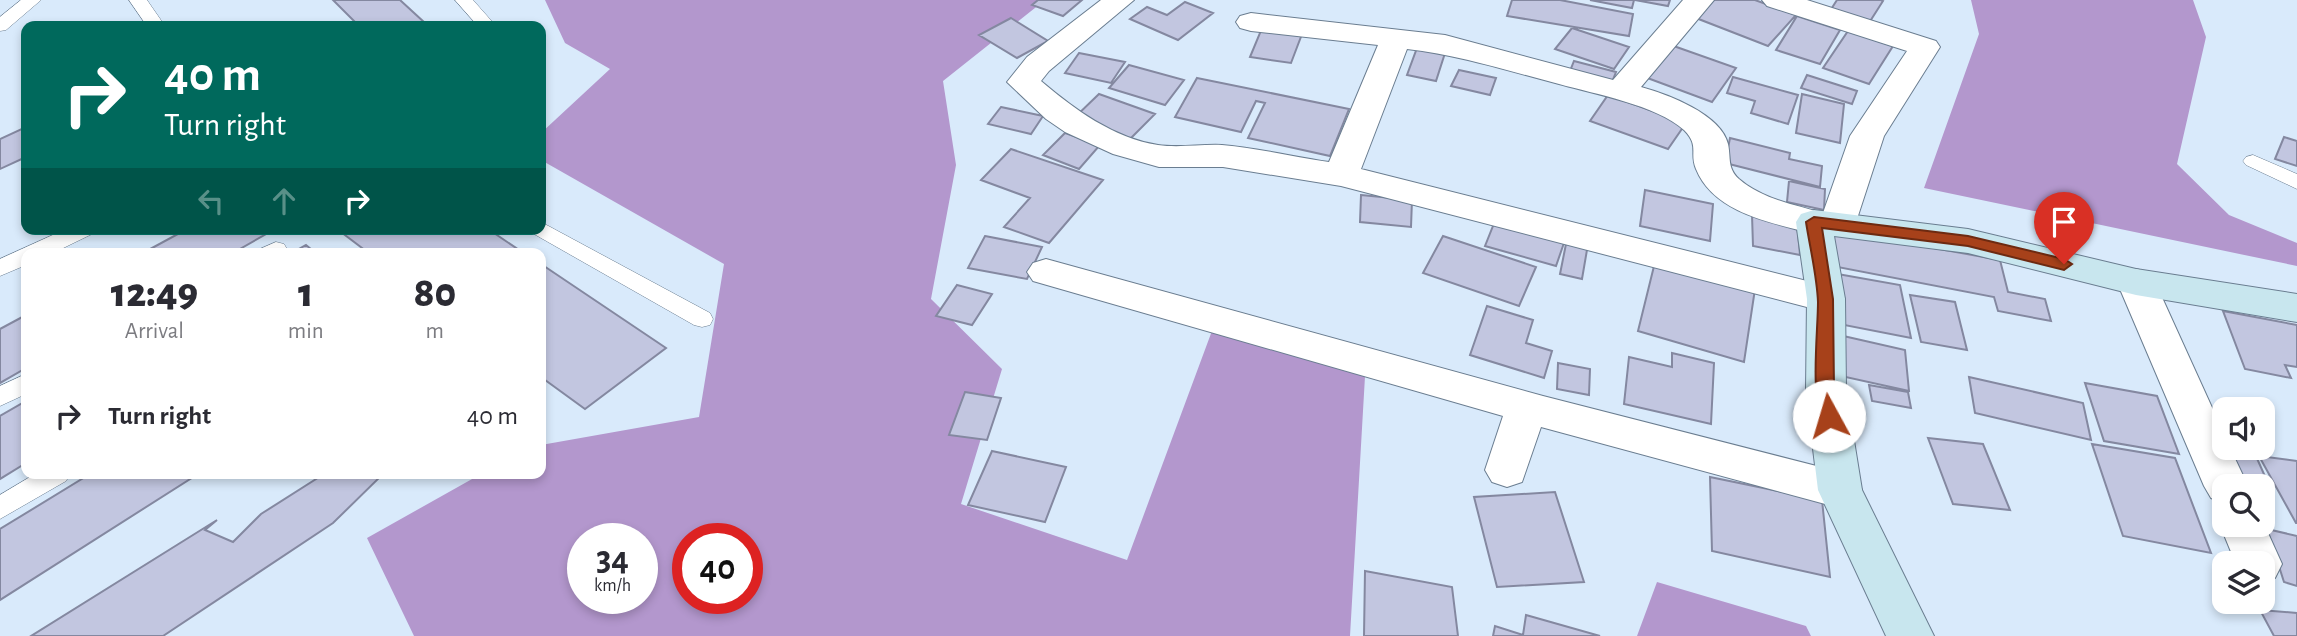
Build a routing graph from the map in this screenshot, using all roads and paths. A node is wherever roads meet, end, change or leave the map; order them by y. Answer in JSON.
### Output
{"nodes":[{"id":1,"x":32,"y":0,"type":"edge"},
{"id":2,"x":138,"y":0,"type":"edge"},
{"id":3,"x":464,"y":0,"type":"edge"},
{"id":4,"x":1119,"y":0,"type":"edge"},
{"id":5,"x":1699,"y":0,"type":"edge"},
{"id":6,"x":1777,"y":0,"type":"edge"},
{"id":7,"x":153,"y":21,"type":"edge"},
{"id":8,"x":483,"y":21,"type":"edge"},
{"id":9,"x":1251,"y":22,"type":"dead end"},
{"id":10,"x":0,"y":26,"type":"edge"},
{"id":11,"x":1397,"y":37,"type":"junction"},
{"id":12,"x":1621,"y":90,"type":"junction"},
{"id":13,"x":2253,"y":161,"type":"dead end"},
{"id":14,"x":1341,"y":175,"type":"junction"},
{"id":15,"x":2297,"y":181,"type":"edge"},
{"id":16,"x":1826,"y":223,"type":"junction"},
{"id":17,"x":546,"y":232,"type":"edge"},
{"id":18,"x":72,"y":235,"type":"edge"},
{"id":19,"x":45,"y":248,"type":"edge"},
{"id":20,"x":21,"y":258,"type":"edge"},
{"id":21,"x":0,"y":268,"type":"edge"},
{"id":22,"x":1046,"y":272,"type":"dead end"},
{"id":23,"x":2136,"y":282,"type":"junction"},
{"id":24,"x":1826,"y":299,"type":"junction"},
{"id":25,"x":2297,"y":308,"type":"edge"},
{"id":26,"x":702,"y":319,"type":"dead end"},
{"id":27,"x":21,"y":386,"type":"edge"},
{"id":28,"x":0,"y":397,"type":"edge"},
{"id":29,"x":1527,"y":407,"type":"junction"},
{"id":30,"x":1507,"y":470,"type":"dead end"},
{"id":31,"x":2221,"y":474,"type":"edge"},
{"id":32,"x":49,"y":479,"type":"edge"},
{"id":33,"x":1840,"y":489,"type":"junction"},
{"id":34,"x":0,"y":508,"type":"edge"},
{"id":35,"x":1910,"y":636,"type":"edge"}],
"edges":[{"from":1,"to":10,"type":"lane"},
{"from":2,"to":7,"type":"lane"},
{"from":3,"to":8,"type":"lane"},
{"from":4,"to":14,"type":"street"},
{"from":5,"to":12,"type":"street"},
{"from":6,"to":16,"type":"street"},
{"from":9,"to":11,"type":"street"},
{"from":11,"to":12,"type":"street"},
{"from":11,"to":14,"type":"street"},
{"from":12,"to":16,"type":"street"},
{"from":13,"to":15,"type":"lane"},
{"from":14,"to":24,"type":"street"},
{"from":16,"to":23,"type":"street"},
{"from":16,"to":24,"type":"street"},
{"from":17,"to":26,"type":"lane"},
{"from":18,"to":19,"type":"lane"},
{"from":20,"to":21,"type":"lane"},
{"from":22,"to":29,"type":"street"},
{"from":23,"to":25,"type":"street"},
{"from":23,"to":31,"type":"street"},
{"from":24,"to":33,"type":"street"},
{"from":27,"to":28,"type":"lane"},
{"from":29,"to":30,"type":"street"},
{"from":29,"to":33,"type":"street"},
{"from":32,"to":34,"type":"lane"},
{"from":33,"to":35,"type":"street"}]}
